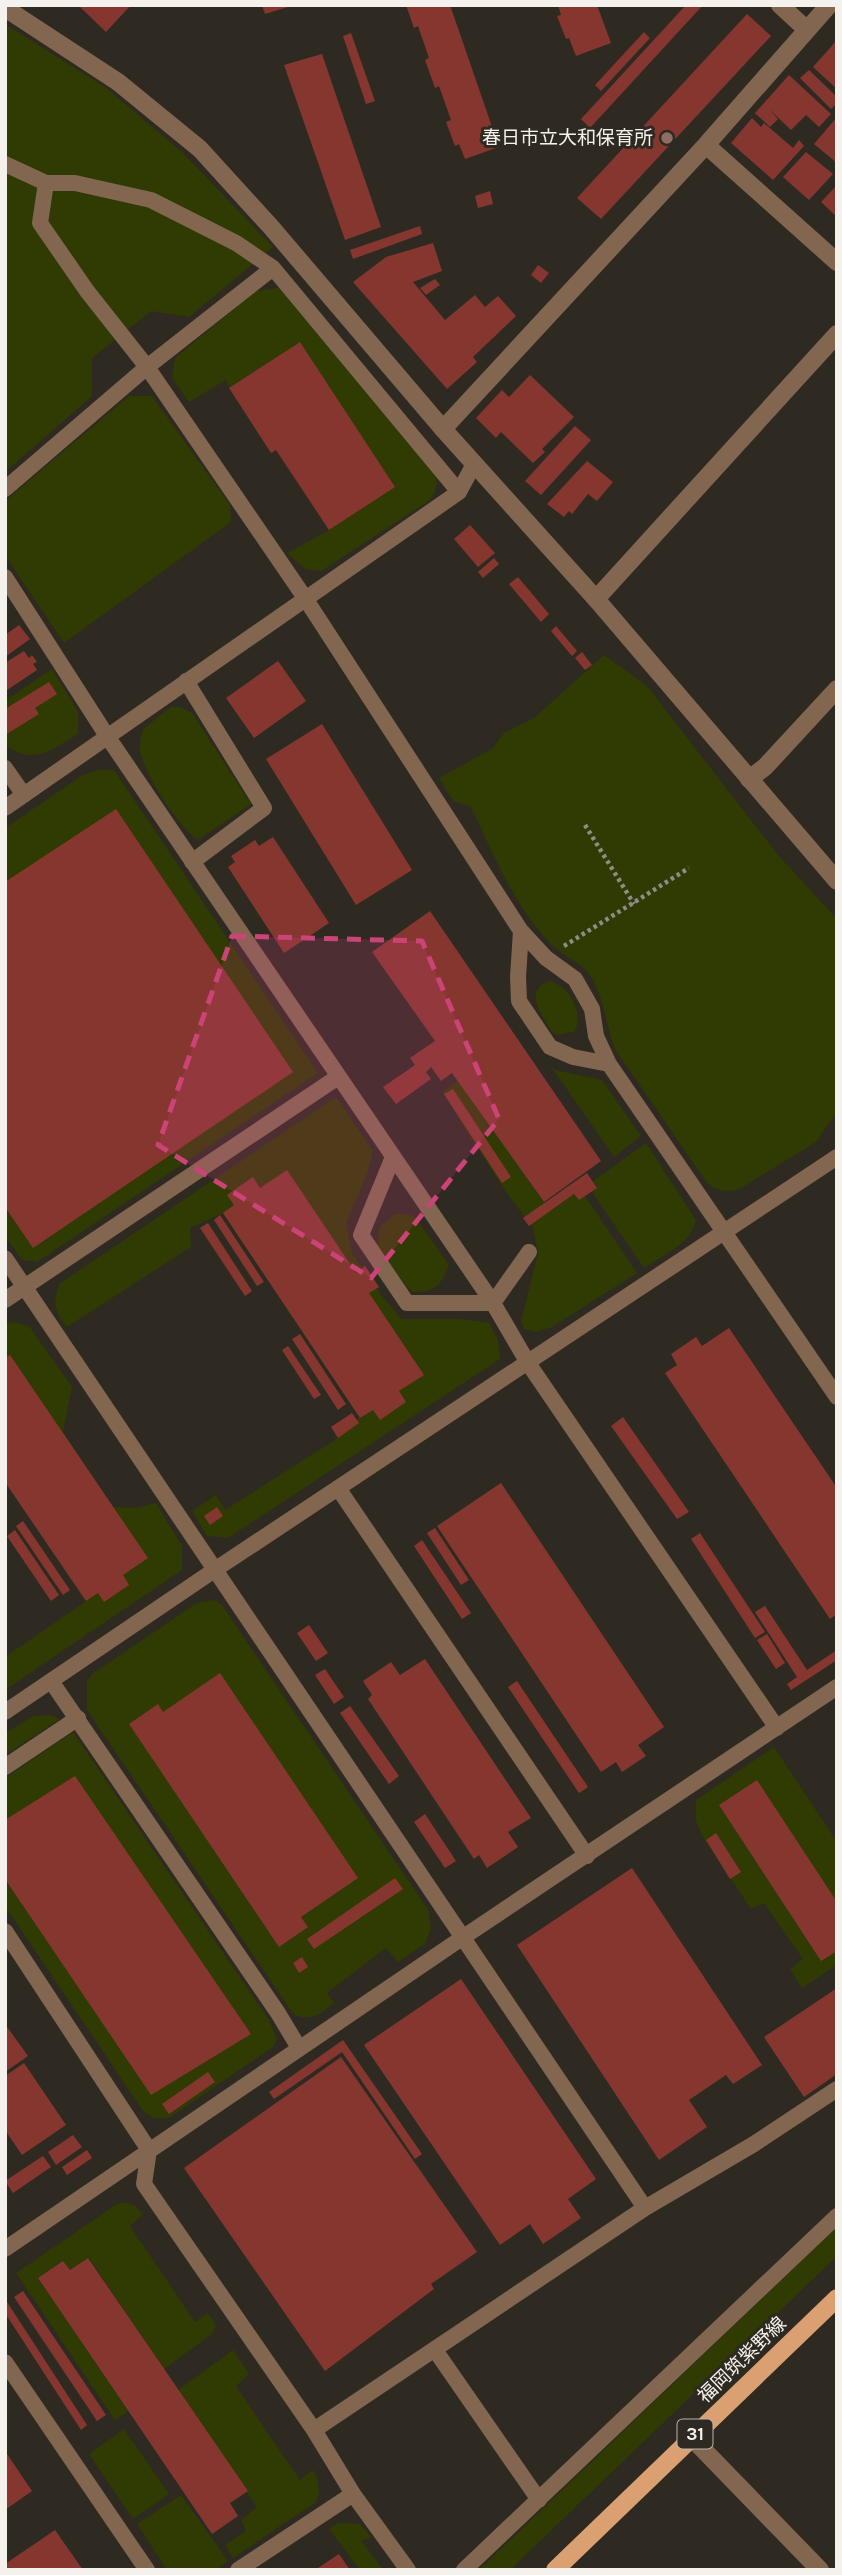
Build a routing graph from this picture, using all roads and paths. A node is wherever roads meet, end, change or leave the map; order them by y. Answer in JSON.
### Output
{"nodes":[{"id":1,"x":780,"y":5,"type":"edge"},
{"id":2,"x":830,"y":5,"type":"edge"},
{"id":3,"x":5,"y":8,"type":"edge"},
{"id":4,"x":807,"y":30,"type":"junction"},
{"id":5,"x":706,"y":145,"type":"junction"},
{"id":6,"x":5,"y":164,"type":"edge"},
{"id":7,"x":47,"y":183,"type":"junction"},
{"id":8,"x":837,"y":262,"type":"edge"},
{"id":9,"x":273,"y":268,"type":"junction"},
{"id":10,"x":837,"y":334,"type":"edge"},
{"id":11,"x":147,"y":367,"type":"junction"},
{"id":12,"x":443,"y":429,"type":"junction"},
{"id":13,"x":474,"y":464,"type":"junction"},
{"id":14,"x":5,"y":489,"type":"edge"},
{"id":15,"x":459,"y":492,"type":"junction"},
{"id":16,"x":5,"y":577,"type":"edge"},
{"id":17,"x":305,"y":597,"type":"junction"},
{"id":18,"x":596,"y":599,"type":"junction"},
{"id":19,"x":186,"y":681,"type":"junction"},
{"id":20,"x":837,"y":689,"type":"edge"},
{"id":21,"x":107,"y":736,"type":"junction"},
{"id":22,"x":5,"y":768,"type":"edge"},
{"id":23,"x":749,"y":779,"type":"junction"},
{"id":24,"x":24,"y":795,"type":"junction"},
{"id":25,"x":5,"y":808,"type":"edge"},
{"id":26,"x":585,"y":825,"type":"dead end"},
{"id":27,"x":192,"y":862,"type":"junction"},
{"id":28,"x":689,"y":868,"type":"dead end"},
{"id":29,"x":837,"y":881,"type":"edge"},
{"id":30,"x":634,"y":904,"type":"junction"},
{"id":31,"x":521,"y":931,"type":"junction"},
{"id":32,"x":546,"y":958,"type":"junction"},
{"id":33,"x":609,"y":1064,"type":"junction"},
{"id":34,"x":338,"y":1077,"type":"junction"},
{"id":35,"x":393,"y":1157,"type":"junction"},
{"id":36,"x":837,"y":1157,"type":"edge"},
{"id":37,"x":723,"y":1233,"type":"junction"},
{"id":38,"x":529,"y":1252,"type":"dead end"},
{"id":39,"x":5,"y":1258,"type":"edge"},
{"id":40,"x":25,"y":1287,"type":"junction"},
{"id":41,"x":5,"y":1300,"type":"edge"},
{"id":42,"x":493,"y":1303,"type":"junction"},
{"id":43,"x":528,"y":1363,"type":"junction"},
{"id":44,"x":837,"y":1397,"type":"edge"},
{"id":45,"x":338,"y":1488,"type":"junction"},
{"id":46,"x":216,"y":1569,"type":"junction"},
{"id":47,"x":51,"y":1681,"type":"junction"},
{"id":48,"x":837,"y":1688,"type":"edge"},
{"id":49,"x":5,"y":1712,"type":"edge"},
{"id":50,"x":78,"y":1718,"type":"junction"},
{"id":51,"x":777,"y":1728,"type":"junction"},
{"id":52,"x":5,"y":1767,"type":"edge"},
{"id":53,"x":587,"y":1856,"type":"junction"},
{"id":54,"x":5,"y":1931,"type":"edge"},
{"id":55,"x":462,"y":1938,"type":"junction"},
{"id":56,"x":299,"y":2049,"type":"junction"},
{"id":57,"x":837,"y":2089,"type":"edge"},
{"id":58,"x":149,"y":2150,"type":"junction"},
{"id":59,"x":645,"y":2208,"type":"junction"},
{"id":60,"x":837,"y":2216,"type":"edge"},
{"id":61,"x":5,"y":2249,"type":"edge"},
{"id":62,"x":837,"y":2298,"type":"edge"},
{"id":63,"x":435,"y":2350,"type":"junction"},
{"id":64,"x":5,"y":2362,"type":"edge"},
{"id":65,"x":314,"y":2430,"type":"junction"},
{"id":66,"x":691,"y":2437,"type":"junction"},
{"id":67,"x":353,"y":2494,"type":"junction"},
{"id":68,"x":539,"y":2500,"type":"junction"},
{"id":69,"x":147,"y":2570,"type":"edge"},
{"id":70,"x":239,"y":2570,"type":"edge"},
{"id":71,"x":408,"y":2570,"type":"edge"},
{"id":72,"x":464,"y":2570,"type":"edge"},
{"id":73,"x":555,"y":2570,"type":"edge"},
{"id":74,"x":821,"y":2570,"type":"edge"}],
"edges":[{"from":1,"to":4,"type":"street"},
{"from":2,"to":4,"type":"street"},
{"from":3,"to":12,"type":"street"},
{"from":4,"to":5,"type":"street"},
{"from":5,"to":8,"type":"street"},
{"from":5,"to":12,"type":"street"},
{"from":6,"to":7,"type":"lane"},
{"from":7,"to":9,"type":"lane"},
{"from":7,"to":11,"type":"lane"},
{"from":9,"to":11,"type":"lane"},
{"from":9,"to":15,"type":"lane"},
{"from":10,"to":18,"type":"street"},
{"from":11,"to":14,"type":"lane"},
{"from":11,"to":17,"type":"lane"},
{"from":12,"to":13,"type":"street"},
{"from":13,"to":15,"type":"lane"},
{"from":13,"to":18,"type":"street"},
{"from":15,"to":17,"type":"lane"},
{"from":16,"to":21,"type":"lane"},
{"from":17,"to":19,"type":"lane"},
{"from":17,"to":31,"type":"lane"},
{"from":18,"to":23,"type":"street"},
{"from":19,"to":21,"type":"lane"},
{"from":19,"to":27,"type":"lane"},
{"from":20,"to":23,"type":"street"},
{"from":21,"to":24,"type":"lane"},
{"from":21,"to":27,"type":"lane"},
{"from":22,"to":24,"type":"lane"},
{"from":23,"to":29,"type":"street"},
{"from":24,"to":25,"type":"lane"},
{"from":26,"to":30,"type":"path"},
{"from":27,"to":34,"type":"lane"},
{"from":28,"to":30,"type":"path"},
{"from":30,"to":32,"type":"path"},
{"from":31,"to":32,"type":"lane"},
{"from":31,"to":33,"type":"lane"},
{"from":32,"to":33,"type":"lane"},
{"from":33,"to":37,"type":"lane"},
{"from":34,"to":35,"type":"lane"},
{"from":34,"to":40,"type":"lane"},
{"from":35,"to":42,"type":"lane"},
{"from":35,"to":42,"type":"lane"},
{"from":36,"to":37,"type":"lane"},
{"from":37,"to":43,"type":"lane"},
{"from":37,"to":44,"type":"lane"},
{"from":38,"to":42,"type":"lane"},
{"from":39,"to":40,"type":"lane"},
{"from":40,"to":41,"type":"lane"},
{"from":40,"to":46,"type":"lane"},
{"from":42,"to":43,"type":"lane"},
{"from":43,"to":45,"type":"lane"},
{"from":43,"to":51,"type":"lane"},
{"from":45,"to":46,"type":"lane"},
{"from":45,"to":53,"type":"lane"},
{"from":46,"to":47,"type":"lane"},
{"from":46,"to":55,"type":"lane"},
{"from":47,"to":49,"type":"lane"},
{"from":47,"to":50,"type":"lane"},
{"from":48,"to":51,"type":"lane"},
{"from":50,"to":52,"type":"lane"},
{"from":50,"to":56,"type":"lane"},
{"from":51,"to":53,"type":"lane"},
{"from":53,"to":55,"type":"lane"},
{"from":54,"to":58,"type":"lane"},
{"from":55,"to":56,"type":"lane"},
{"from":55,"to":59,"type":"lane"},
{"from":56,"to":58,"type":"lane"},
{"from":57,"to":59,"type":"lane"},
{"from":58,"to":61,"type":"lane"},
{"from":58,"to":65,"type":"lane"},
{"from":59,"to":63,"type":"lane"},
{"from":60,"to":68,"type":"lane"},
{"from":62,"to":66,"type":"main road","name":"福岡筑紫野線","number":"31"},
{"from":63,"to":65,"type":"lane"},
{"from":63,"to":68,"type":"lane"},
{"from":64,"to":69,"type":"lane"},
{"from":65,"to":67,"type":"lane"},
{"from":66,"to":73,"type":"main road","name":"福岡筑紫野線","number":"31"},
{"from":66,"to":74,"type":"street"},
{"from":67,"to":70,"type":"lane"},
{"from":67,"to":71,"type":"lane"},
{"from":68,"to":72,"type":"lane"}]}
